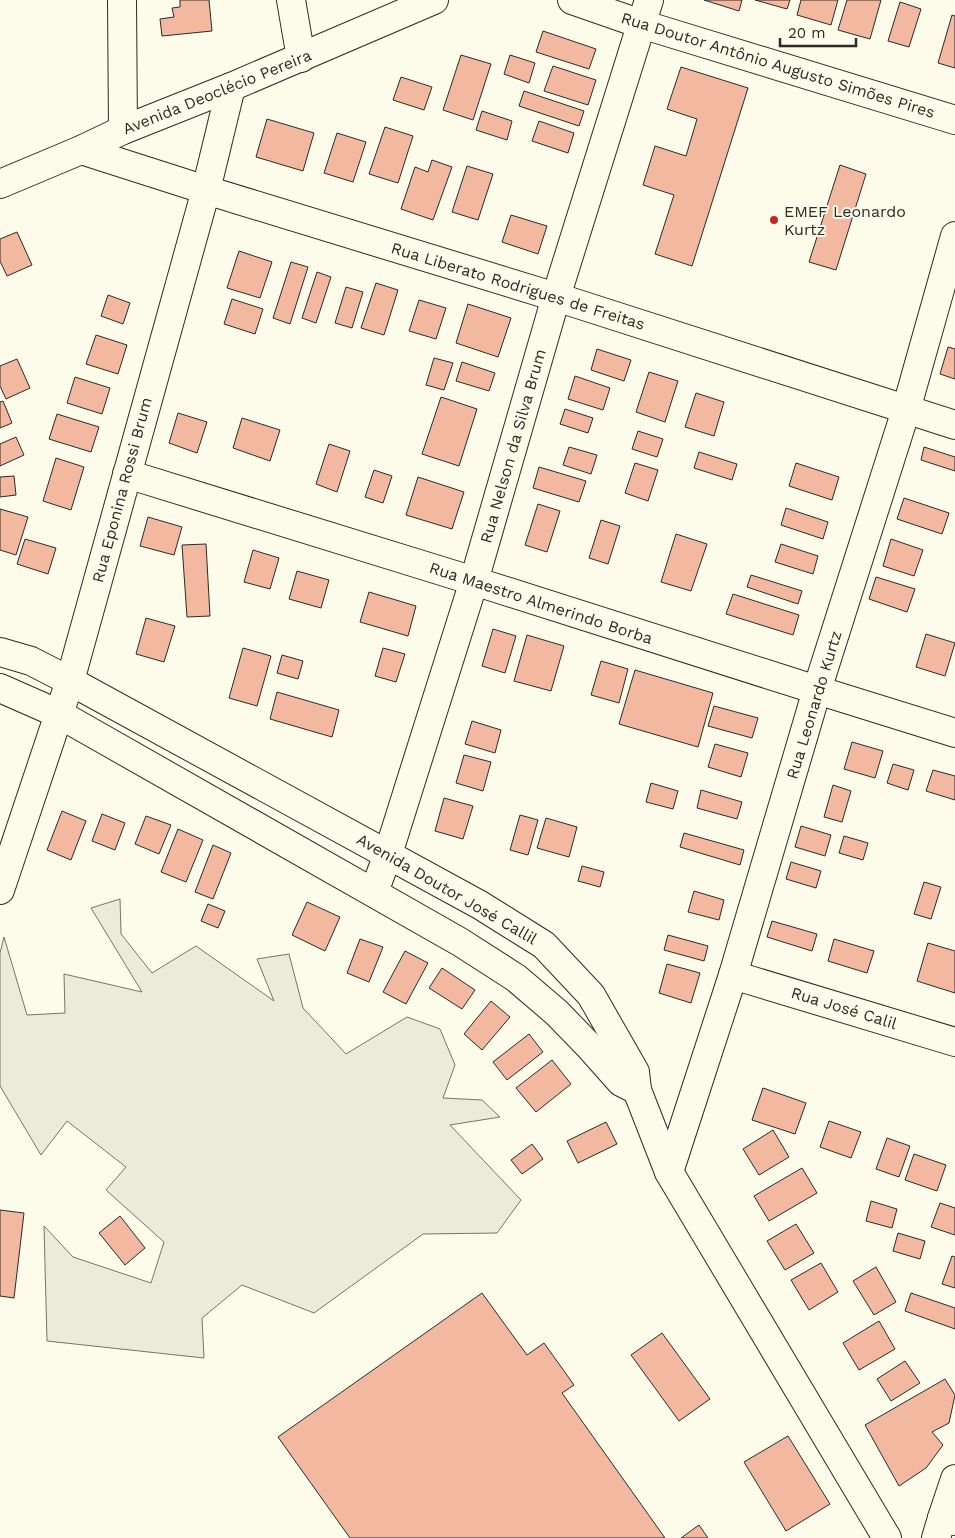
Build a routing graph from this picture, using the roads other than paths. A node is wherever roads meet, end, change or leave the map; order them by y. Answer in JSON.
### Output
{"nodes":[{"id":1,"x":122,"y":0,"type":"edge"},
{"id":2,"x":291,"y":0,"type":"edge"},
{"id":3,"x":434,"y":0,"type":"edge"},
{"id":4,"x":572,"y":0,"type":"edge"},
{"id":5,"x":645,"y":12,"type":"edge"},
{"id":6,"x":300,"y":58,"type":"junction"},
{"id":7,"x":231,"y":87,"type":"junction"},
{"id":8,"x":955,"y":120,"type":"edge"},
{"id":9,"x":123,"y":130,"type":"junction"},
{"id":10,"x":81,"y":150,"type":"junction"},
{"id":11,"x":0,"y":184,"type":"edge"},
{"id":12,"x":206,"y":190,"type":"junction"},
{"id":13,"x":955,"y":236,"type":"edge"},
{"id":14,"x":556,"y":297,"type":"junction"},
{"id":15,"x":906,"y":410,"type":"junction"},
{"id":16,"x":955,"y":425,"type":"edge"},
{"id":17,"x":126,"y":474,"type":"junction"},
{"id":18,"x":474,"y":581,"type":"junction"},
{"id":19,"x":0,"y":652,"type":"edge"},
{"id":20,"x":70,"y":681,"type":"junction"},
{"id":21,"x":0,"y":688,"type":"edge"},
{"id":22,"x":817,"y":690,"type":"junction"},
{"id":23,"x":59,"y":714,"type":"junction"},
{"id":24,"x":955,"y":733,"type":"edge"},
{"id":25,"x":388,"y":854,"type":"junction"},
{"id":26,"x":0,"y":890,"type":"edge"},
{"id":27,"x":374,"y":892,"type":"junction"},
{"id":28,"x":733,"y":976,"type":"junction"},
{"id":29,"x":955,"y":1042,"type":"edge"},
{"id":30,"x":637,"y":1090,"type":"junction"},
{"id":31,"x":669,"y":1172,"type":"junction"},
{"id":32,"x":955,"y":1479,"type":"edge"},
{"id":33,"x":945,"y":1526,"type":"edge"},
{"id":34,"x":887,"y":1538,"type":"edge"}],
"edges":[{"from":1,"to":9,"type":"street"},
{"from":2,"to":6,"type":"street"},
{"from":3,"to":6,"type":"street","name":"Avenida Deoclécio Pereira"},
{"from":4,"to":5,"type":"street","name":"Rua Doutor Antônio Augusto Simões Pires"},
{"from":5,"to":8,"type":"street","name":"Rua Doutor Antônio Augusto Simões Pires"},
{"from":5,"to":14,"type":"street","name":"Rua Nelson da Silva Brum"},
{"from":6,"to":7,"type":"street","name":"Avenida Deoclécio Pereira"},
{"from":7,"to":9,"type":"street","name":"Avenida Deoclécio Pereira"},
{"from":7,"to":12,"type":"street","name":"Rua Eponina Rossi Brum"},
{"from":9,"to":10,"type":"street","name":"Avenida Deoclécio Pereira"},
{"from":10,"to":11,"type":"street","name":"Avenida Deoclécio Pereira"},
{"from":10,"to":12,"type":"street","name":"Rua Liberato Rodrigues de Freitas"},
{"from":12,"to":14,"type":"street","name":"Rua Liberato Rodrigues de Freitas"},
{"from":12,"to":17,"type":"street","name":"Rua Eponina Rossi Brum"},
{"from":13,"to":15,"type":"street","name":"Rua Leonardo Kurtz"},
{"from":14,"to":15,"type":"street","name":"Rua Liberato Rodrigues de Freitas"},
{"from":14,"to":18,"type":"street","name":"Rua Nelson da Silva Brum"},
{"from":15,"to":16,"type":"street","name":"Rua Liberato Rodrigues de Freitas"},
{"from":15,"to":22,"type":"street","name":"Rua Leonardo Kurtz"},
{"from":17,"to":18,"type":"street","name":"Rua Maestro Almerindo Borba"},
{"from":17,"to":20,"type":"street","name":"Rua Eponina Rossi Brum"},
{"from":18,"to":22,"type":"street","name":"Rua Maestro Almerindo Borba"},
{"from":18,"to":25,"type":"street","name":"Rua Nelson da Silva Brum"},
{"from":19,"to":20,"type":"street","name":"Avenida Doutor José Callil"},
{"from":20,"to":23,"type":"street","name":"Rua Eponina Rossi Brum"},
{"from":20,"to":25,"type":"street","name":"Avenida Doutor José Callil"},
{"from":21,"to":23,"type":"street"},
{"from":22,"to":24,"type":"street","name":"Rua Maestro Almerindo Borba"},
{"from":22,"to":28,"type":"street","name":"Rua Leonardo Kurtz"},
{"from":23,"to":26,"type":"street","name":"Rua Eponina Rossi Brum"},
{"from":23,"to":27,"type":"street"},
{"from":25,"to":27,"type":"street","name":"Rua Nelson da Silva Brum"},
{"from":25,"to":30,"type":"street","name":"Avenida Doutor José Callil"},
{"from":27,"to":30,"type":"street"},
{"from":28,"to":29,"type":"street","name":"Rua José Calil"},
{"from":28,"to":31,"type":"street","name":"Rua Leonardo Kurtz"},
{"from":30,"to":31,"type":"street","name":"Avenida Doutor José Callil"},
{"from":31,"to":34,"type":"street","name":"Avenida Doutor José Callil"},
{"from":32,"to":33,"type":"street"}]}
